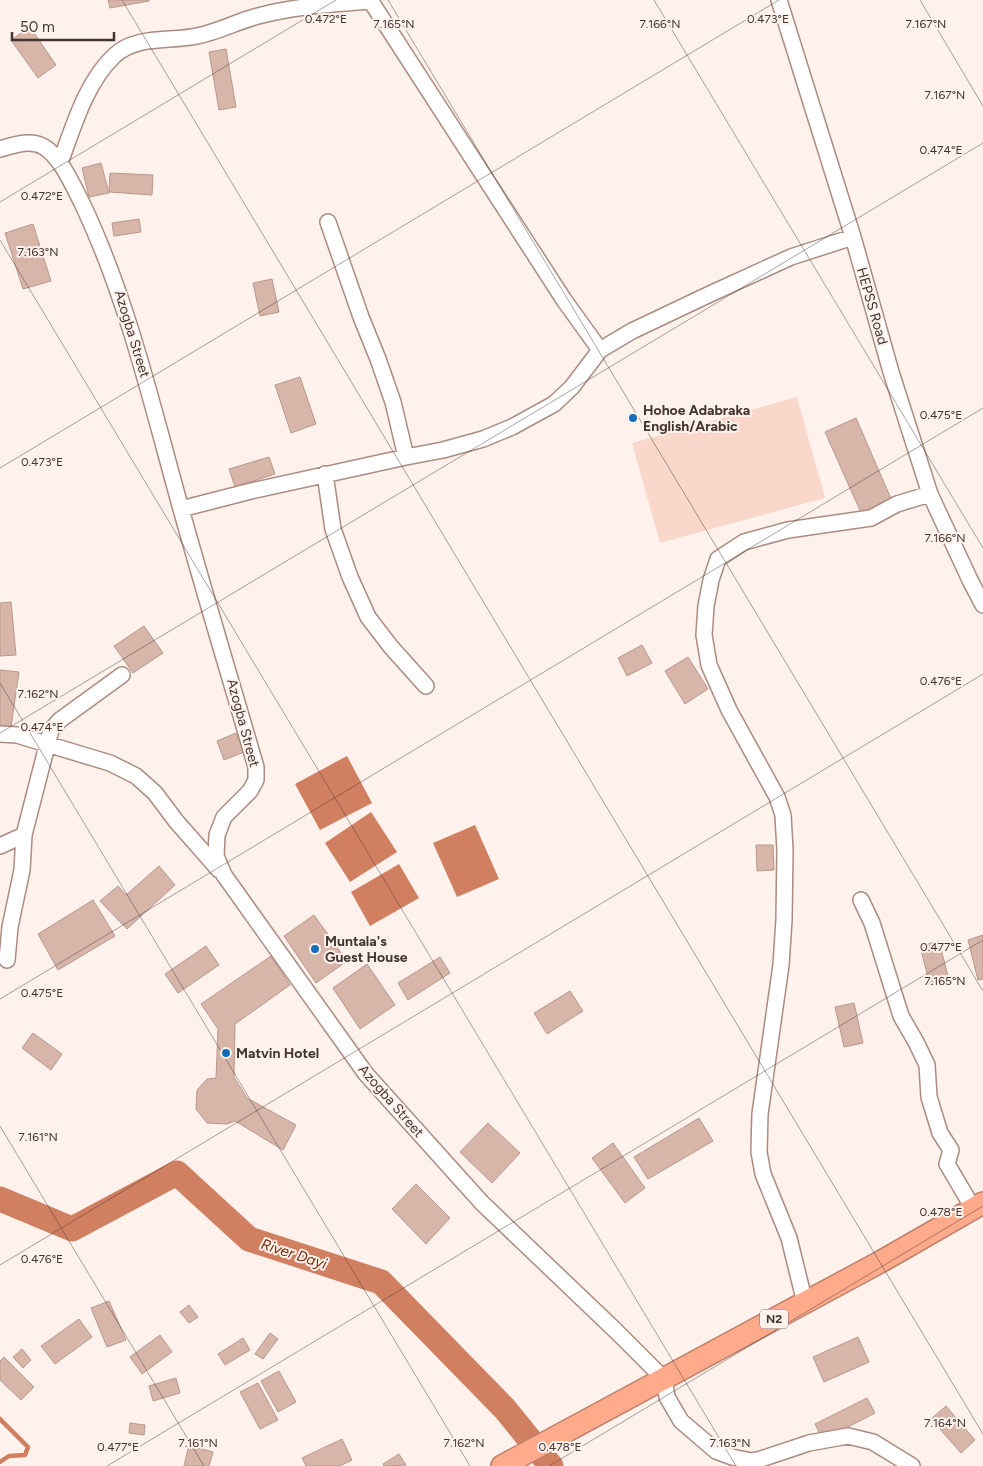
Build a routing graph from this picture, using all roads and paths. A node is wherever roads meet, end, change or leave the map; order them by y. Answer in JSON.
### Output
{"nodes":[{"id":1,"x":371,"y":0,"type":"edge"},
{"id":2,"x":779,"y":0,"type":"edge"},
{"id":3,"x":0,"y":149,"type":"edge"},
{"id":4,"x":60,"y":163,"type":"junction"},
{"id":5,"x":328,"y":222,"type":"dead end"},
{"id":6,"x":853,"y":237,"type":"junction"},
{"id":7,"x":600,"y":350,"type":"junction"},
{"id":8,"x":406,"y":456,"type":"junction"},
{"id":9,"x":325,"y":474,"type":"junction"},
{"id":10,"x":930,"y":494,"type":"junction"},
{"id":11,"x":181,"y":509,"type":"junction"},
{"id":12,"x":983,"y":605,"type":"edge"},
{"id":13,"x":122,"y":675,"type":"dead end"},
{"id":14,"x":426,"y":686,"type":"dead end"},
{"id":15,"x":0,"y":734,"type":"edge"},
{"id":16,"x":48,"y":744,"type":"junction"},
{"id":17,"x":24,"y":834,"type":"junction"},
{"id":18,"x":0,"y":846,"type":"edge"},
{"id":19,"x":224,"y":875,"type":"junction"},
{"id":20,"x":861,"y":900,"type":"dead end"},
{"id":21,"x":7,"y":960,"type":"dead end"},
{"id":22,"x":978,"y":1206,"type":"edge"},
{"id":23,"x":804,"y":1303,"type":"junction"},
{"id":24,"x":664,"y":1378,"type":"junction"},
{"id":25,"x":508,"y":1463,"type":"edge"},
{"id":26,"x":912,"y":1466,"type":"edge"}],
"edges":[{"from":1,"to":4,"type":"street"},
{"from":1,"to":7,"type":"street"},
{"from":2,"to":6,"type":"street","name":"HEPSS Road"},
{"from":3,"to":4,"type":"street","name":"Azogba Street"},
{"from":4,"to":11,"type":"street","name":"Azogba Street"},
{"from":5,"to":8,"type":"street"},
{"from":6,"to":7,"type":"street"},
{"from":6,"to":10,"type":"street","name":"HEPSS Road"},
{"from":7,"to":8,"type":"street"},
{"from":8,"to":9,"type":"street"},
{"from":9,"to":11,"type":"street"},
{"from":9,"to":14,"type":"street"},
{"from":10,"to":12,"type":"street","name":"HEPSS Road"},
{"from":10,"to":23,"type":"street"},
{"from":11,"to":19,"type":"street","name":"Azogba Street"},
{"from":13,"to":16,"type":"street"},
{"from":15,"to":16,"type":"street"},
{"from":16,"to":17,"type":"street"},
{"from":16,"to":19,"type":"street"},
{"from":17,"to":18,"type":"street"},
{"from":17,"to":21,"type":"street"},
{"from":19,"to":24,"type":"street","name":"Azogba Street"},
{"from":20,"to":22,"type":"street"},
{"from":22,"to":23,"type":"highway","number":"N2"},
{"from":23,"to":24,"type":"highway","number":"N2"},
{"from":24,"to":25,"type":"highway","number":"N2"},
{"from":24,"to":26,"type":"street"}]}
